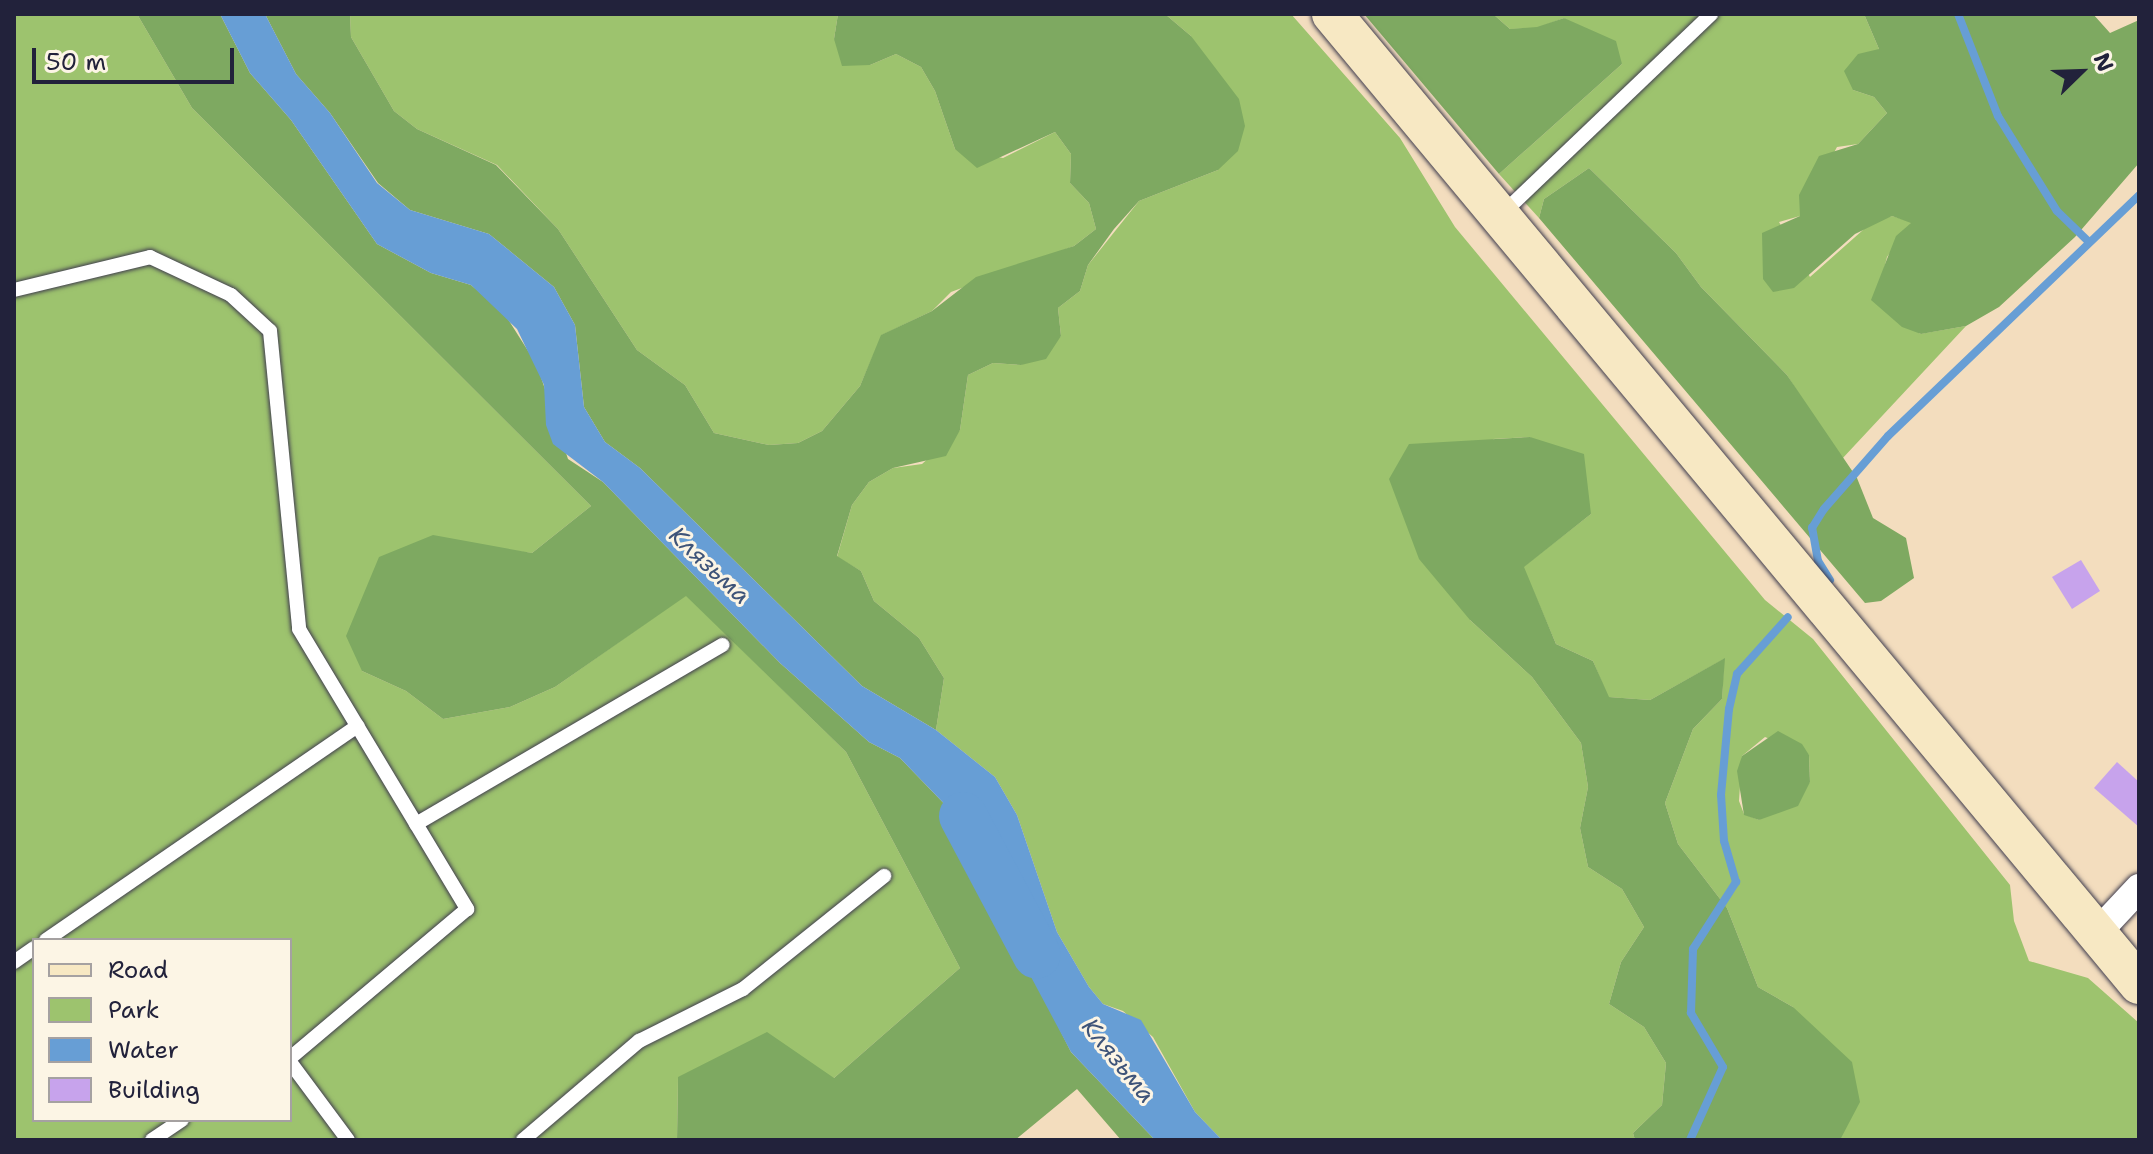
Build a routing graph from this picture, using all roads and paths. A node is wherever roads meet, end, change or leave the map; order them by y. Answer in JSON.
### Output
{"nodes":[{"id":1,"x":1332,"y":14,"type":"edge"},
{"id":2,"x":1711,"y":14,"type":"edge"},
{"id":3,"x":1503,"y":213,"type":"junction"},
{"id":4,"x":14,"y":290,"type":"edge"},
{"id":5,"x":722,"y":645,"type":"dead end"},
{"id":6,"x":357,"y":726,"type":"junction"},
{"id":7,"x":416,"y":824,"type":"junction"},
{"id":8,"x":884,"y":876,"type":"dead end"},
{"id":9,"x":2139,"y":888,"type":"edge"},
{"id":10,"x":2096,"y":934,"type":"junction"},
{"id":11,"x":49,"y":938,"type":"edge"},
{"id":12,"x":32,"y":949,"type":"edge"},
{"id":13,"x":14,"y":962,"type":"edge"},
{"id":14,"x":2139,"y":984,"type":"edge"},
{"id":15,"x":292,"y":1058,"type":"edge"},
{"id":16,"x":292,"y":1063,"type":"edge"},
{"id":17,"x":179,"y":1122,"type":"edge"},
{"id":18,"x":152,"y":1140,"type":"edge"},
{"id":19,"x":348,"y":1140,"type":"edge"},
{"id":20,"x":523,"y":1140,"type":"edge"}],
"edges":[{"from":1,"to":3,"type":"street"},
{"from":2,"to":3,"type":"lane"},
{"from":3,"to":10,"type":"street"},
{"from":4,"to":6,"type":"lane"},
{"from":5,"to":7,"type":"lane"},
{"from":6,"to":7,"type":"lane"},
{"from":6,"to":11,"type":"lane"},
{"from":7,"to":15,"type":"lane"},
{"from":8,"to":20,"type":"lane"},
{"from":9,"to":10,"type":"street"},
{"from":10,"to":14,"type":"street"},
{"from":12,"to":13,"type":"lane"},
{"from":16,"to":19,"type":"lane"},
{"from":17,"to":18,"type":"lane"}]}
